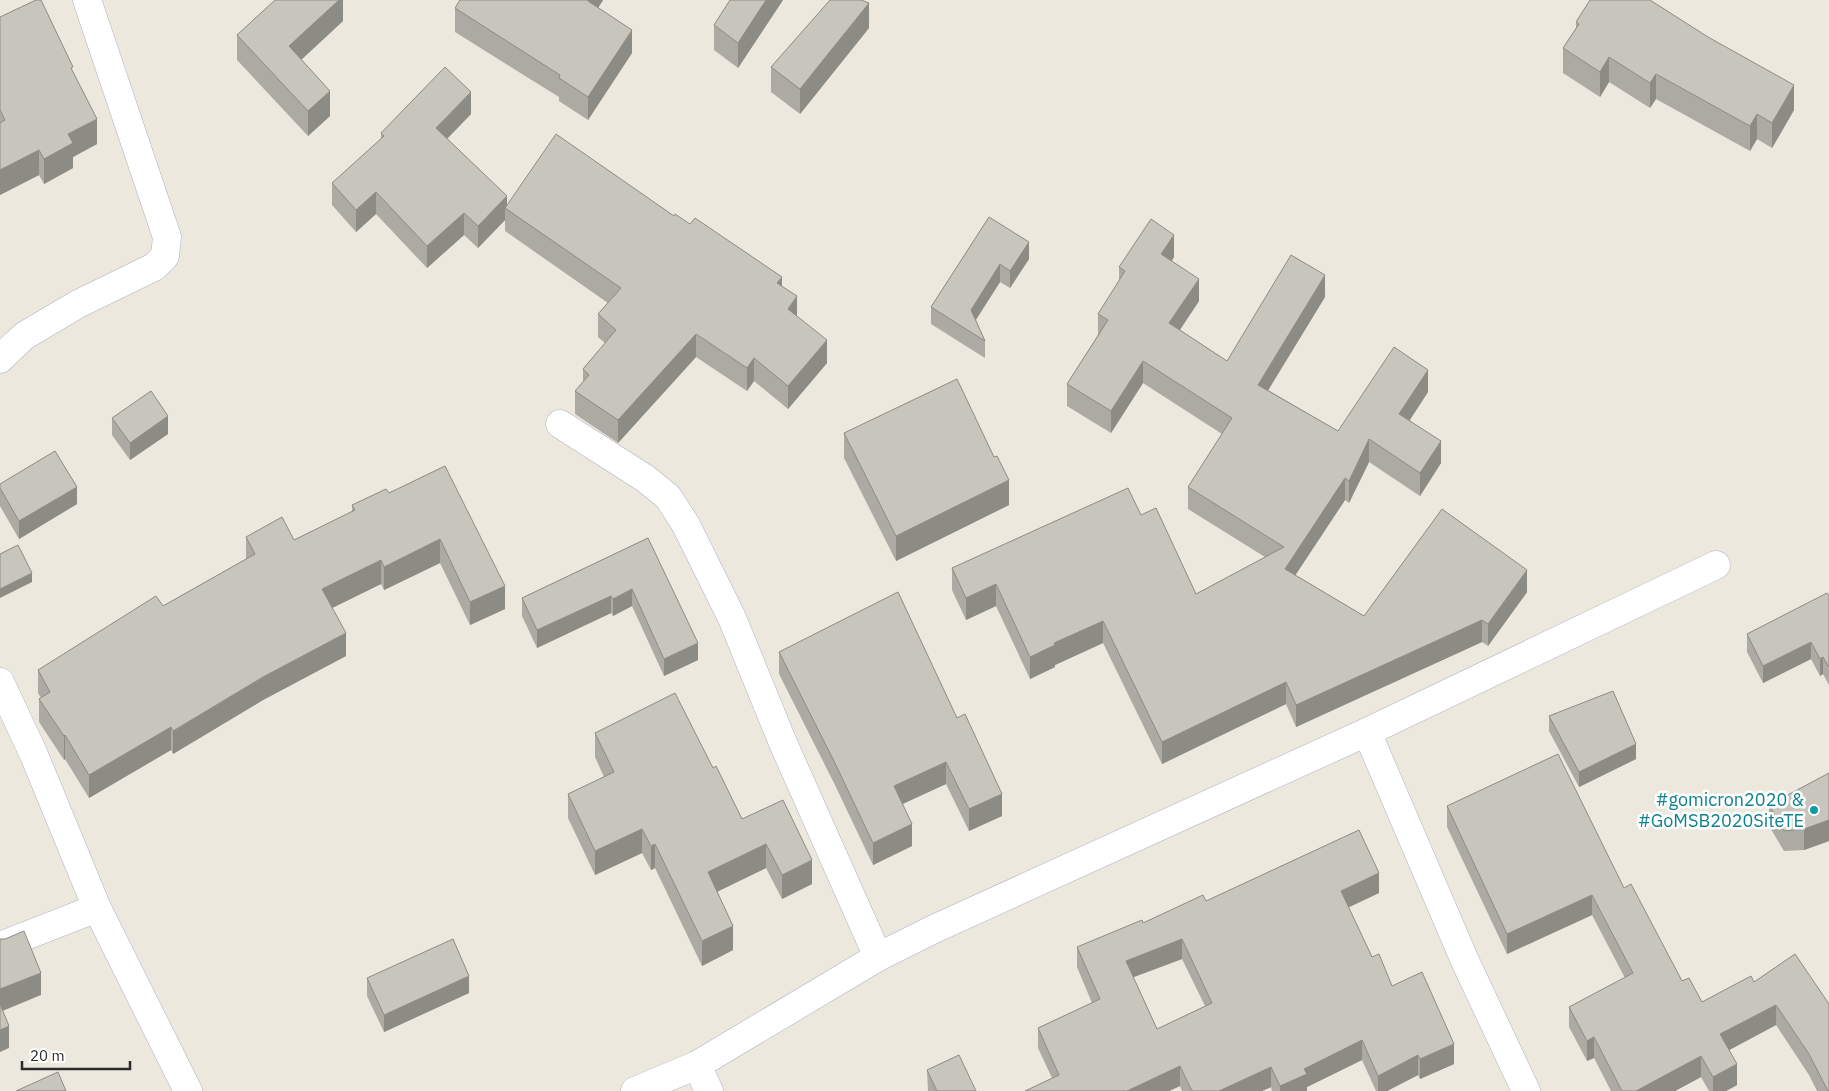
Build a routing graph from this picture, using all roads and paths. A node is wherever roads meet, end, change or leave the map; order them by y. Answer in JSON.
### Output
{"nodes":[{"id":1,"x":87,"y":0,"type":"edge"},
{"id":2,"x":0,"y":359,"type":"edge"},
{"id":3,"x":560,"y":424,"type":"dead end"},
{"id":4,"x":1716,"y":565,"type":"dead end"},
{"id":5,"x":0,"y":682,"type":"edge"},
{"id":6,"x":1367,"y":732,"type":"junction"},
{"id":7,"x":97,"y":908,"type":"junction"},
{"id":8,"x":0,"y":946,"type":"edge"},
{"id":9,"x":878,"y":957,"type":"junction"},
{"id":10,"x":697,"y":1064,"type":"junction"},
{"id":11,"x":188,"y":1091,"type":"edge"},
{"id":12,"x":635,"y":1091,"type":"edge"},
{"id":13,"x":709,"y":1091,"type":"edge"},
{"id":14,"x":1526,"y":1091,"type":"edge"}],
"edges":[{"from":1,"to":2,"type":"street"},
{"from":3,"to":9,"type":"street"},
{"from":4,"to":6,"type":"street"},
{"from":5,"to":7,"type":"street"},
{"from":6,"to":9,"type":"street"},
{"from":6,"to":14,"type":"street"},
{"from":7,"to":8,"type":"street"},
{"from":7,"to":11,"type":"street"},
{"from":9,"to":10,"type":"street"},
{"from":10,"to":12,"type":"street"},
{"from":10,"to":13,"type":"street"}]}
